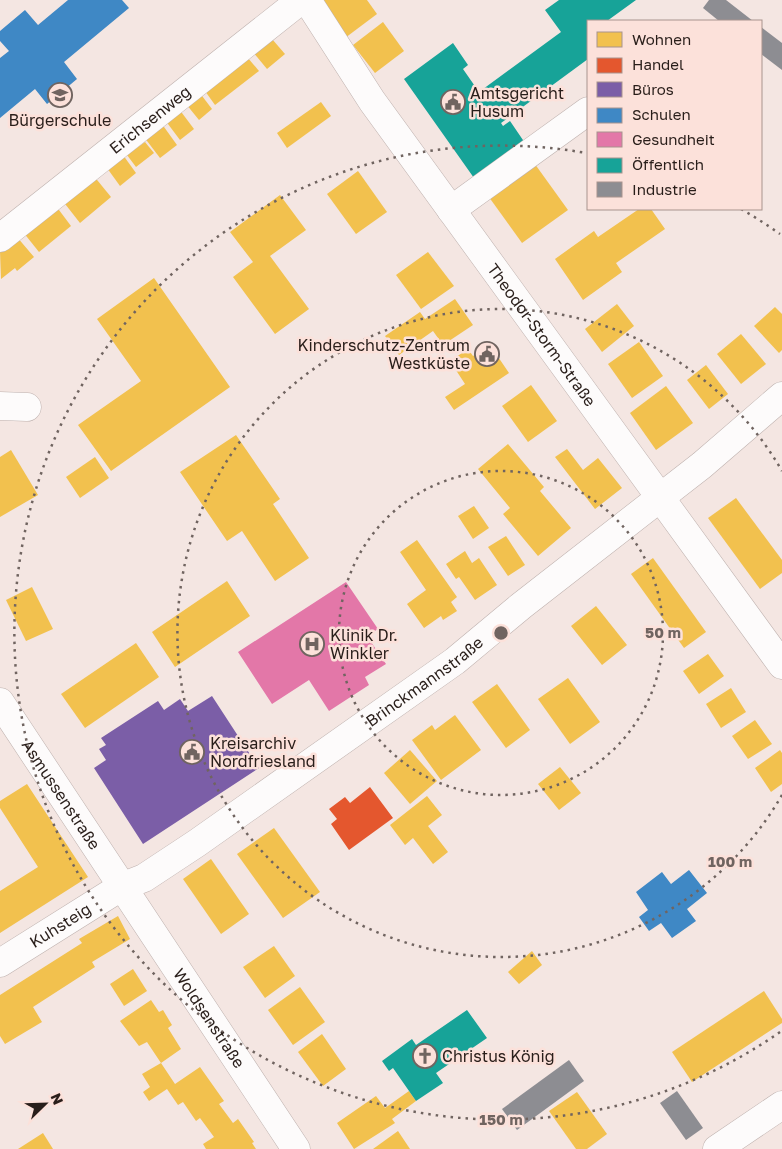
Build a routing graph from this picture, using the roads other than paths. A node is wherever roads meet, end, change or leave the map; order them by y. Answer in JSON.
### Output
{"nodes":[{"id":1,"x":300,"y":0,"type":"edge"},
{"id":2,"x":307,"y":0,"type":"edge"},
{"id":3,"x":587,"y":112,"type":"edge"},
{"id":4,"x":451,"y":210,"type":"junction"},
{"id":5,"x":0,"y":238,"type":"edge"},
{"id":6,"x":782,"y":396,"type":"edge"},
{"id":7,"x":0,"y":406,"type":"edge"},
{"id":8,"x":27,"y":407,"type":"dead end"},
{"id":9,"x":660,"y":496,"type":"junction"},
{"id":10,"x":782,"y":665,"type":"edge"},
{"id":11,"x":0,"y":702,"type":"edge"},
{"id":12,"x":121,"y":887,"type":"junction"},
{"id":13,"x":0,"y":963,"type":"edge"},
{"id":14,"x":782,"y":1105,"type":"edge"},
{"id":15,"x":296,"y":1149,"type":"edge"},
{"id":16,"x":717,"y":1149,"type":"edge"}],
"edges":[{"from":1,"to":5,"type":"street","name":"Erichsenweg"},
{"from":2,"to":4,"type":"street","name":"Theodor-Storm-Straße"},
{"from":3,"to":4,"type":"street"},
{"from":4,"to":9,"type":"street","name":"Theodor-Storm-Straße"},
{"from":6,"to":9,"type":"street","name":"Brinckmannstraße"},
{"from":7,"to":8,"type":"street"},
{"from":9,"to":10,"type":"street","name":"Theodor-Storm-Straße"},
{"from":9,"to":12,"type":"street","name":"Brinckmannstraße"},
{"from":11,"to":12,"type":"street","name":"Asmussenstraße"},
{"from":12,"to":13,"type":"street","name":"Kuhsteig"},
{"from":12,"to":15,"type":"street","name":"Woldsenstraße"},
{"from":14,"to":16,"type":"street"}]}
